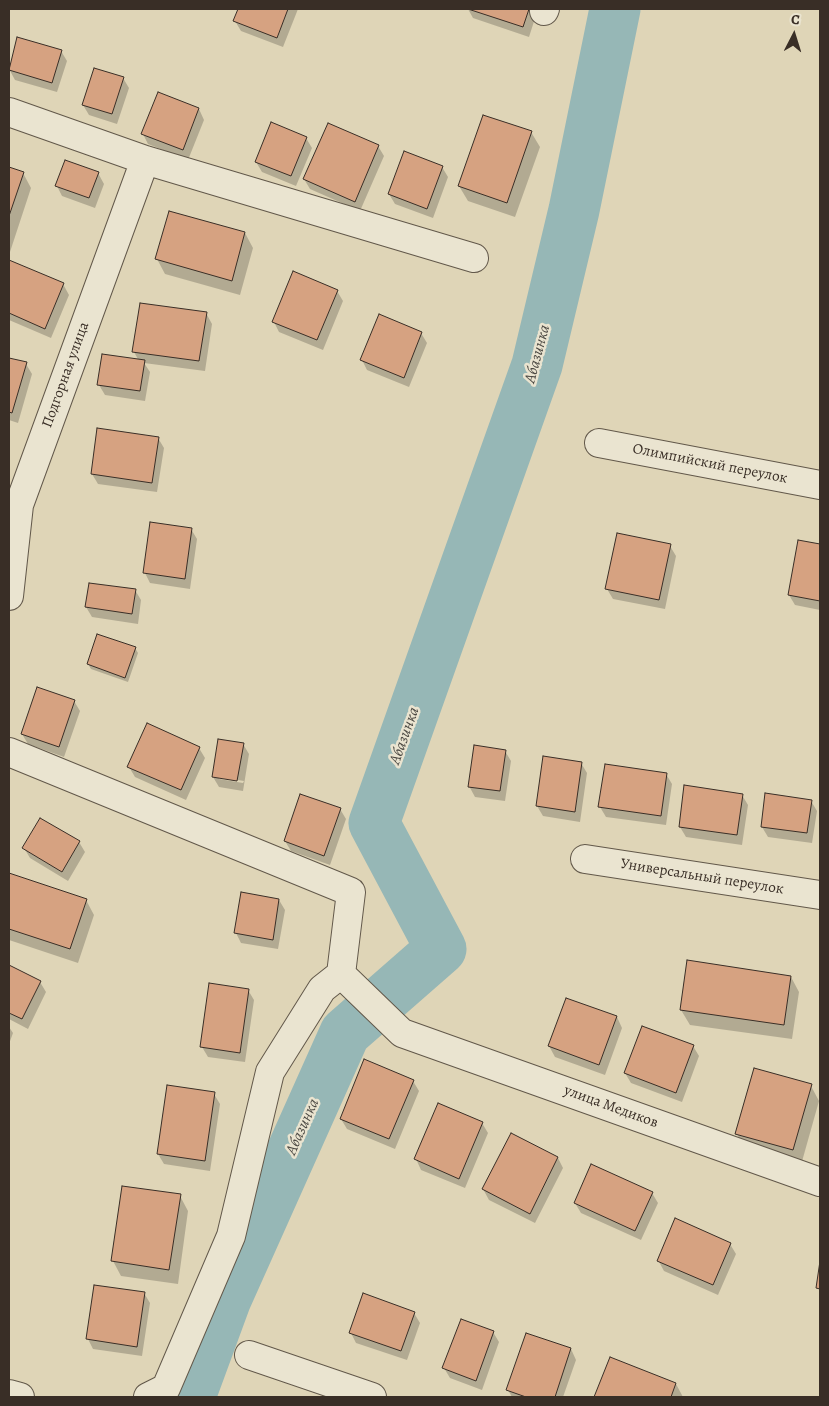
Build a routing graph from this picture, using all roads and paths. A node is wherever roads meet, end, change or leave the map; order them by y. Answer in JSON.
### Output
{"nodes":[{"id":1,"x":9,"y":112,"type":"edge"},
{"id":2,"x":145,"y":160,"type":"junction"},
{"id":3,"x":474,"y":258,"type":"dead end"},
{"id":4,"x":599,"y":443,"type":"dead end"},
{"id":5,"x":820,"y":485,"type":"edge"},
{"id":6,"x":9,"y":596,"type":"edge"},
{"id":7,"x":9,"y":752,"type":"edge"},
{"id":8,"x":584,"y":858,"type":"dead end"},
{"id":9,"x":820,"y":895,"type":"edge"},
{"id":10,"x":341,"y":974,"type":"junction"},
{"id":11,"x":820,"y":1182,"type":"edge"},
{"id":12,"x":249,"y":1355,"type":"dead end"},
{"id":13,"x":9,"y":1394,"type":"edge"},
{"id":14,"x":20,"y":1397,"type":"edge"},
{"id":15,"x":148,"y":1397,"type":"edge"},
{"id":16,"x":372,"y":1397,"type":"edge"}],
"edges":[{"from":1,"to":2,"type":"street"},
{"from":2,"to":3,"type":"street"},
{"from":2,"to":6,"type":"street","name":"Подгорная улица"},
{"from":4,"to":5,"type":"street","name":"Олимпийский переулок"},
{"from":7,"to":10,"type":"street"},
{"from":8,"to":9,"type":"street","name":"Универсальный переулок"},
{"from":10,"to":11,"type":"street","name":"улица Медиков"},
{"from":10,"to":15,"type":"street"},
{"from":12,"to":16,"type":"street"},
{"from":13,"to":14,"type":"street"}]}
